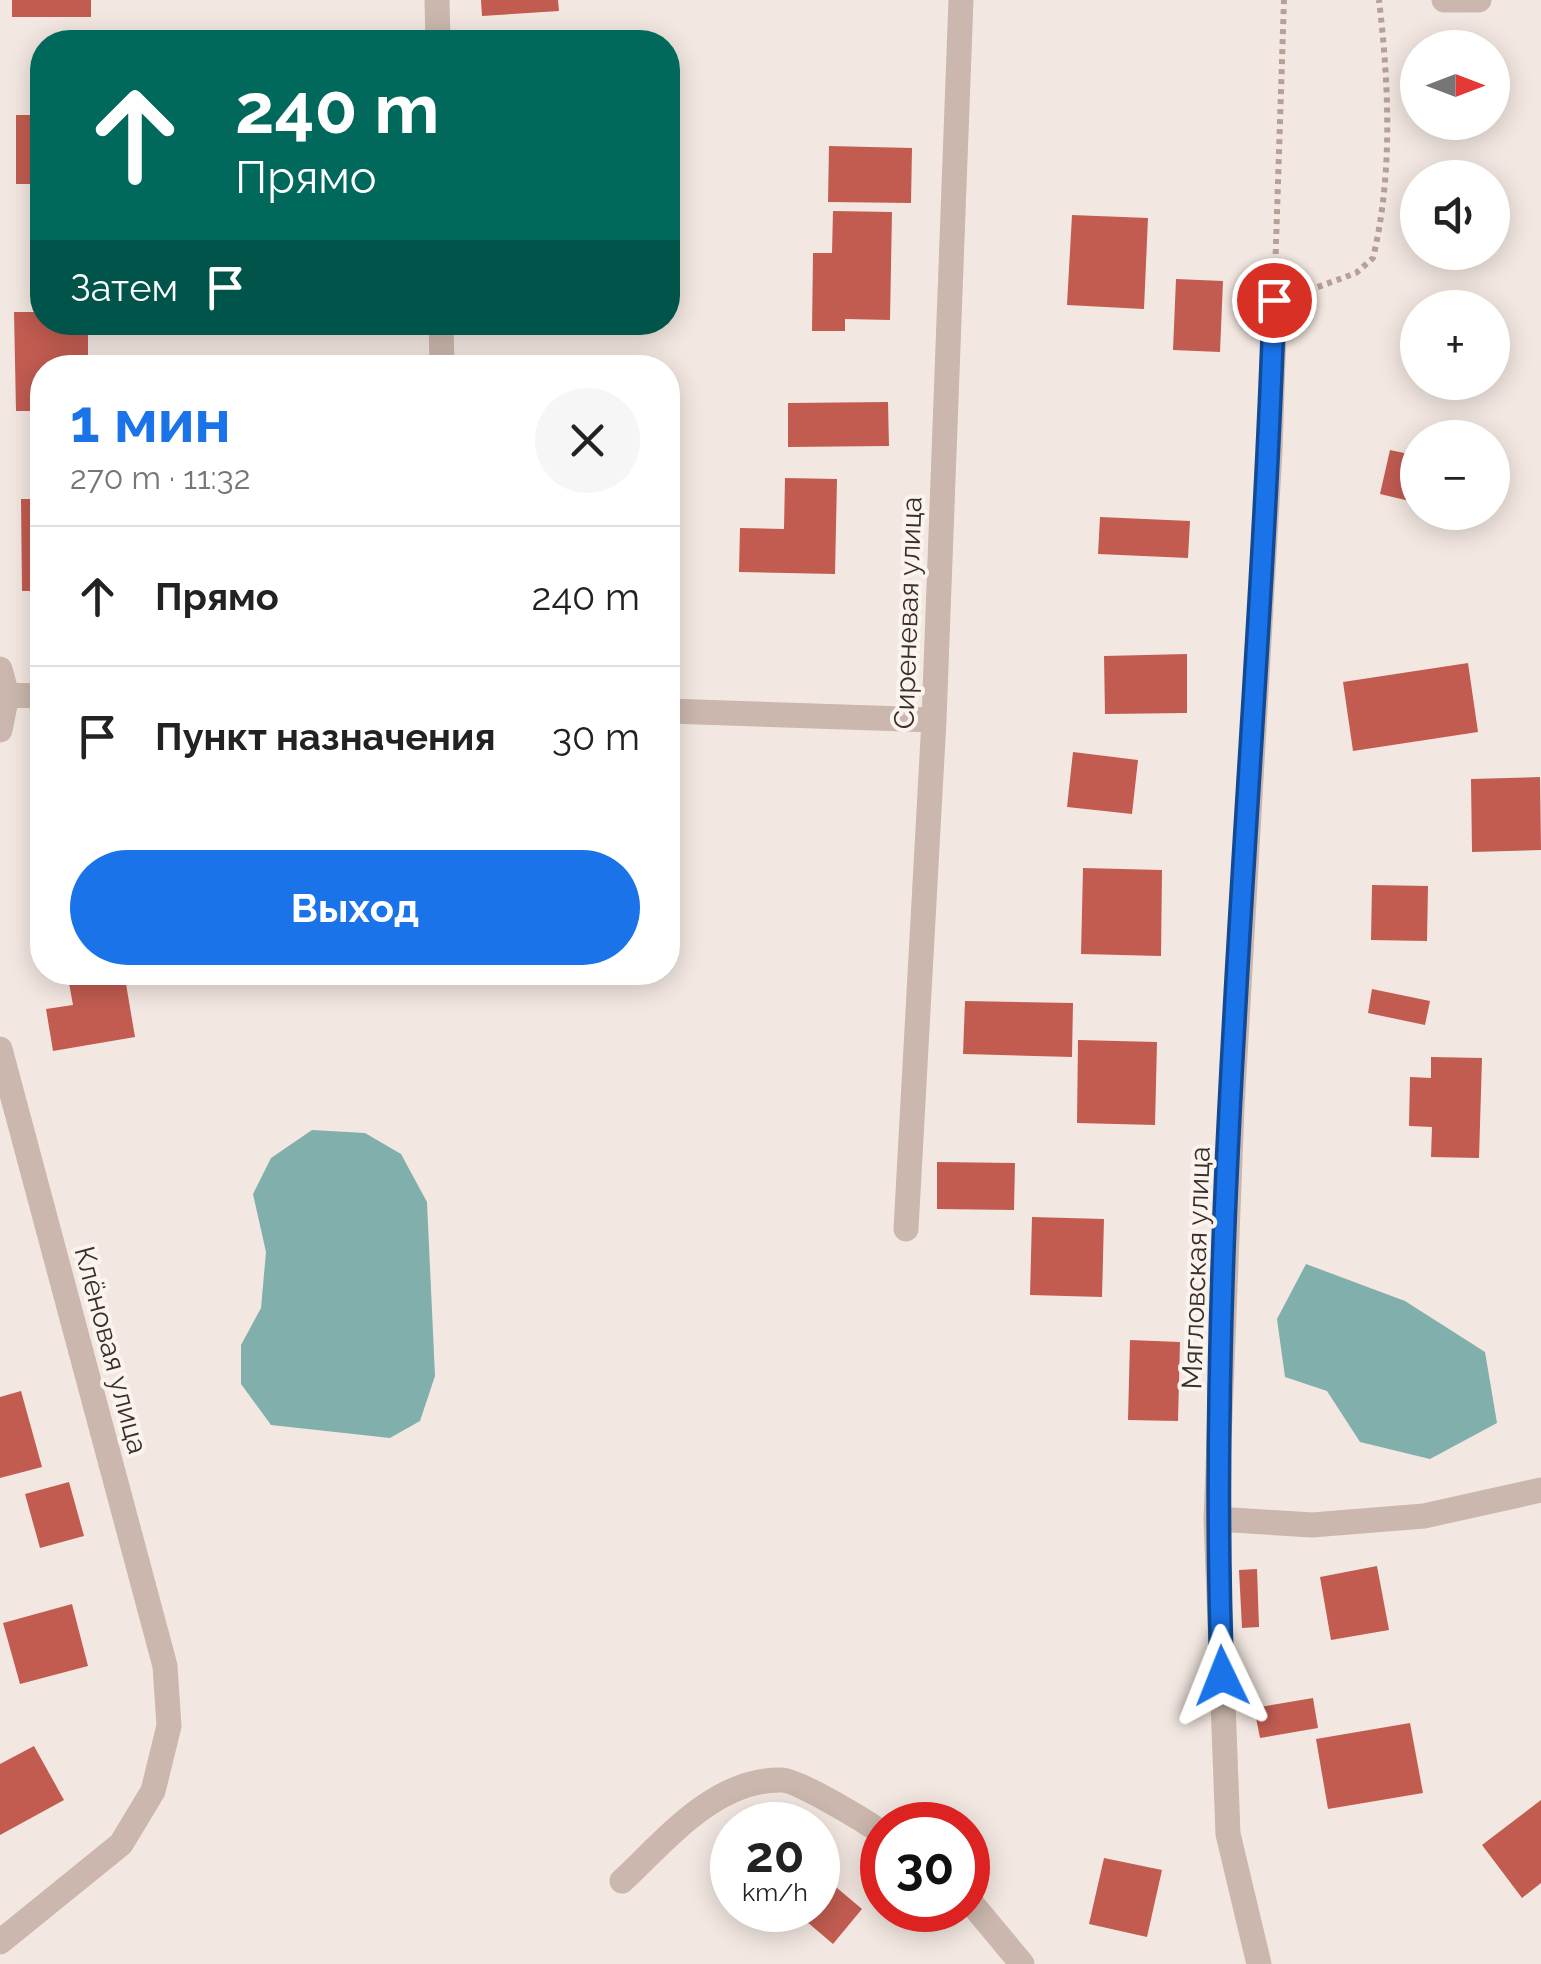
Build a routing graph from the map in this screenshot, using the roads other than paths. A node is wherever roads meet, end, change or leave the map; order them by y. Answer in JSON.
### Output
{"nodes":[{"id":1,"x":437,"y":0,"type":"edge"},
{"id":2,"x":961,"y":0,"type":"edge"},
{"id":3,"x":1444,"y":0,"type":"edge"},
{"id":4,"x":1479,"y":0,"type":"edge"},
{"id":5,"x":438,"y":30,"type":"edge"},
{"id":6,"x":1274,"y":300,"type":"road end"},
{"id":7,"x":0,"y":669,"type":"edge"},
{"id":8,"x":8,"y":695,"type":"junction"},
{"id":9,"x":30,"y":696,"type":"edge"},
{"id":10,"x":680,"y":711,"type":"edge"},
{"id":11,"x":934,"y":720,"type":"junction"},
{"id":12,"x":0,"y":730,"type":"edge"},
{"id":13,"x":0,"y":1049,"type":"edge"},
{"id":14,"x":906,"y":1229,"type":"dead end"},
{"id":15,"x":1541,"y":1490,"type":"edge"},
{"id":16,"x":1216,"y":1519,"type":"junction"},
{"id":17,"x":860,"y":1821,"type":"edge"},
{"id":18,"x":622,"y":1881,"type":"dead end"},
{"id":19,"x":990,"y":1926,"type":"edge"},
{"id":20,"x":0,"y":1942,"type":"edge"},
{"id":21,"x":1022,"y":1964,"type":"edge"},
{"id":22,"x":1259,"y":1964,"type":"edge"}],
"edges":[{"from":1,"to":5,"type":"street"},
{"from":2,"to":11,"type":"street","name":"Сиреневая улица"},
{"from":3,"to":4,"type":"street"},
{"from":6,"to":16,"type":"street","name":"Мягловская улица"},
{"from":7,"to":8,"type":"street"},
{"from":8,"to":9,"type":"street"},
{"from":8,"to":12,"type":"street"},
{"from":10,"to":11,"type":"street"},
{"from":11,"to":14,"type":"street","name":"Сиреневая улица"},
{"from":13,"to":20,"type":"street","name":"Клёновая улица"},
{"from":15,"to":16,"type":"street"},
{"from":16,"to":22,"type":"street","name":"Мягловская улица"},
{"from":17,"to":18,"type":"street"},
{"from":19,"to":21,"type":"street"}]}
